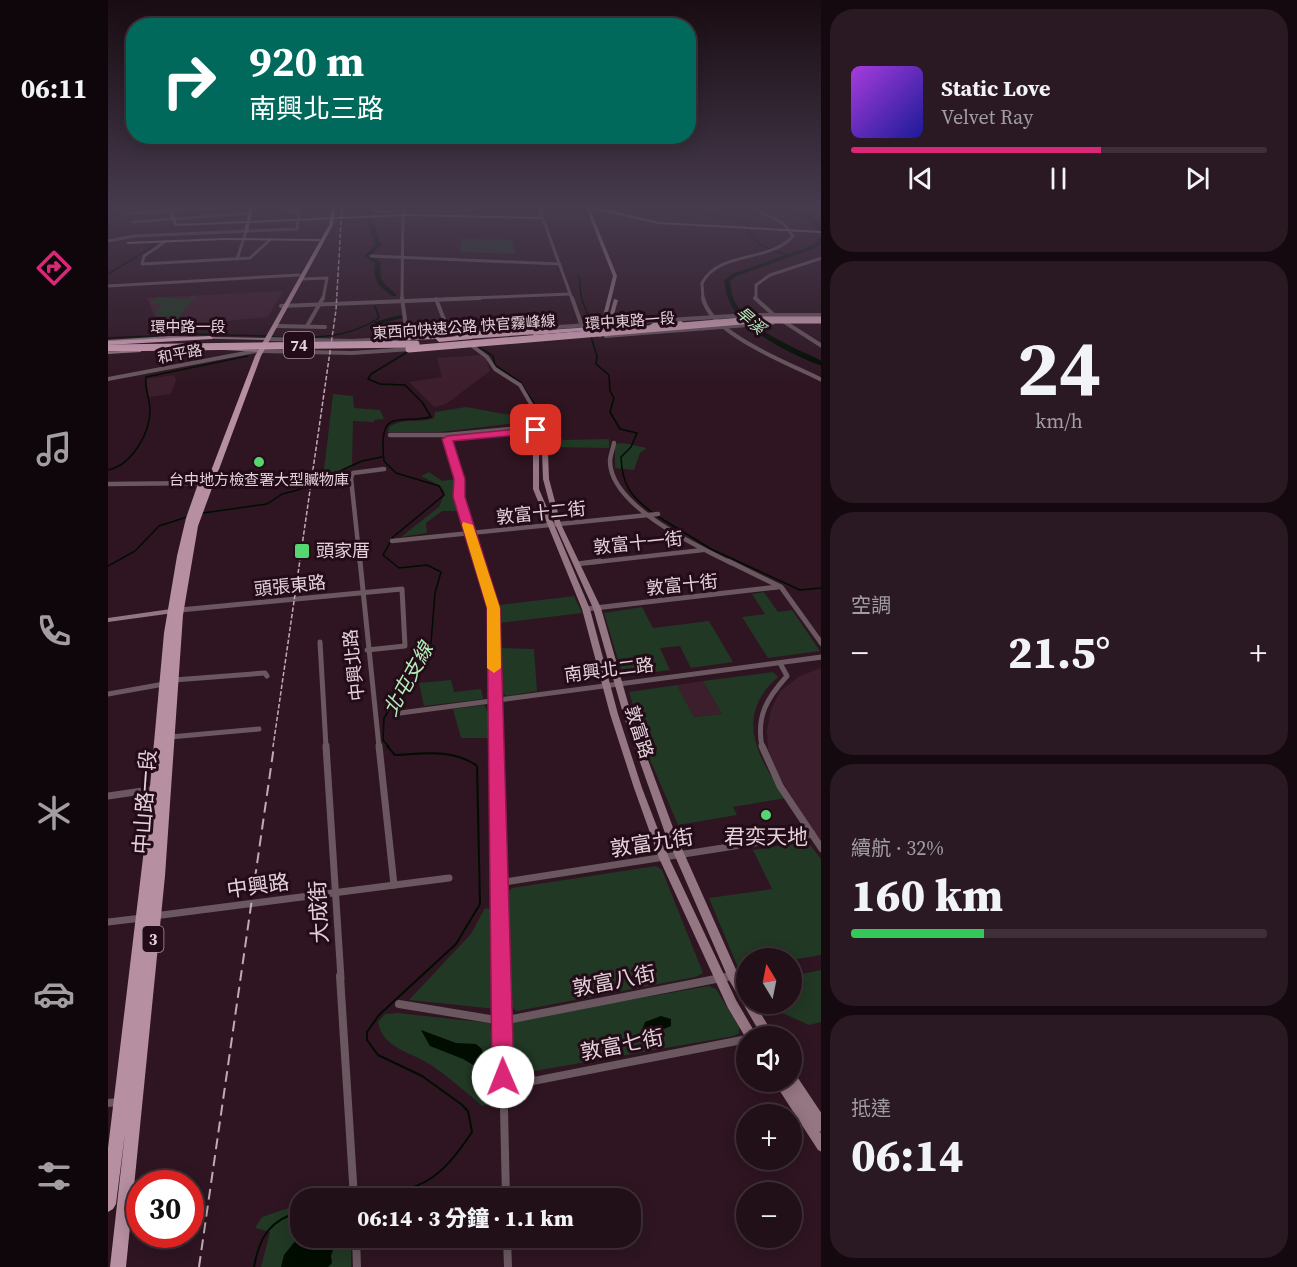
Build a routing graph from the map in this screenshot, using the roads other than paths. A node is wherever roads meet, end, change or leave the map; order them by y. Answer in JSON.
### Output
{"nodes":[{"id":1,"x":307,"y":264,"type":"edge"},
{"id":2,"x":307,"y":264,"type":"edge"},
{"id":3,"x":404,"y":264,"type":"edge"},
{"id":4,"x":560,"y":264,"type":"edge"},
{"id":5,"x":611,"y":264,"type":"edge"},
{"id":6,"x":725,"y":264,"type":"edge"},
{"id":7,"x":803,"y":264,"type":"edge"},
{"id":8,"x":301,"y":277,"type":"junction"},
{"id":9,"x":108,"y":286,"type":"edge"},
{"id":10,"x":570,"y":294,"type":"junction"},
{"id":11,"x":436,"y":299,"type":"junction"},
{"id":12,"x":402,"y":301,"type":"junction"},
{"id":13,"x":322,"y":304,"type":"junction"},
{"id":14,"x":284,"y":306,"type":"junction"},
{"id":15,"x":778,"y":318,"type":"junction"},
{"id":16,"x":787,"y":318,"type":"dead end"},
{"id":17,"x":821,"y":319,"type":"edge"},
{"id":18,"x":821,"y":319,"type":"edge"},
{"id":19,"x":821,"y":319,"type":"edge"},
{"id":20,"x":476,"y":321,"type":"dead end"},
{"id":21,"x":606,"y":324,"type":"junction"},
{"id":22,"x":677,"y":324,"type":"junction"},
{"id":23,"x":276,"y":326,"type":"junction"},
{"id":24,"x":307,"y":326,"type":"junction"},
{"id":25,"x":582,"y":326,"type":"junction"},
{"id":26,"x":325,"y":327,"type":"dead end"},
{"id":27,"x":603,"y":336,"type":"junction"},
{"id":28,"x":210,"y":338,"type":"joint"},
{"id":29,"x":407,"y":338,"type":"junction"},
{"id":30,"x":265,"y":340,"type":"junction"},
{"id":31,"x":352,"y":341,"type":"junction"},
{"id":32,"x":471,"y":345,"type":"junction"},
{"id":33,"x":821,"y":345,"type":"edge"},
{"id":34,"x":108,"y":347,"type":"edge"},
{"id":35,"x":203,"y":349,"type":"junction"},
{"id":36,"x":409,"y":349,"type":"junction"},
{"id":37,"x":258,"y":351,"type":"junction"},
{"id":38,"x":323,"y":352,"type":"junction"},
{"id":39,"x":108,"y":379,"type":"edge"},
{"id":40,"x":821,"y":379,"type":"edge"},
{"id":41,"x":540,"y":428,"type":"junction"},
{"id":42,"x":389,"y":437,"type":"dead end"},
{"id":43,"x":446,"y":437,"type":"junction"},
{"id":44,"x":614,"y":443,"type":"dead end"},
{"id":45,"x":384,"y":469,"type":"dead end"},
{"id":46,"x":205,"y":483,"type":"junction"},
{"id":47,"x":108,"y":484,"type":"edge"},
{"id":48,"x":658,"y":514,"type":"dead end"},
{"id":49,"x":648,"y":515,"type":"junction"},
{"id":50,"x":554,"y":525,"type":"junction"},
{"id":51,"x":470,"y":534,"type":"junction"},
{"id":52,"x":392,"y":541,"type":"dead end"},
{"id":53,"x":703,"y":550,"type":"junction"},
{"id":54,"x":577,"y":564,"type":"junction"},
{"id":55,"x":781,"y":587,"type":"junction"},
{"id":56,"x":361,"y":592,"type":"junction"},
{"id":57,"x":597,"y":608,"type":"junction"},
{"id":58,"x":586,"y":609,"type":"junction"},
{"id":59,"x":176,"y":610,"type":"junction"},
{"id":60,"x":108,"y":620,"type":"edge"},
{"id":61,"x":320,"y":642,"type":"dead end"},
{"id":62,"x":821,"y":643,"type":"edge"},
{"id":63,"x":367,"y":650,"type":"junction"},
{"id":64,"x":821,"y":657,"type":"edge"},
{"id":65,"x":780,"y":663,"type":"junction"},
{"id":66,"x":267,"y":676,"type":"dead end"},
{"id":67,"x":169,"y":682,"type":"junction"},
{"id":68,"x":607,"y":685,"type":"junction"},
{"id":69,"x":618,"y":685,"type":"junction"},
{"id":70,"x":108,"y":694,"type":"edge"},
{"id":71,"x":494,"y":701,"type":"junction"},
{"id":72,"x":400,"y":713,"type":"dead end"},
{"id":73,"x":259,"y":729,"type":"dead end"},
{"id":74,"x":170,"y":738,"type":"junction"},
{"id":75,"x":161,"y":788,"type":"junction"},
{"id":76,"x":108,"y":796,"type":"edge"},
{"id":77,"x":812,"y":834,"type":"junction"},
{"id":78,"x":821,"y":848,"type":"edge"},
{"id":79,"x":680,"y":856,"type":"junction"},
{"id":80,"x":664,"y":858,"type":"junction"},
{"id":81,"x":449,"y":878,"type":"dead end"},
{"id":82,"x":498,"y":883,"type":"junction"},
{"id":83,"x":394,"y":885,"type":"junction"},
{"id":84,"x":334,"y":892,"type":"junction"},
{"id":85,"x":155,"y":916,"type":"junction"},
{"id":86,"x":141,"y":919,"type":"junction"},
{"id":87,"x":108,"y":922,"type":"edge"},
{"id":88,"x":733,"y":976,"type":"junction"},
{"id":89,"x":720,"y":978,"type":"junction"},
{"id":90,"x":736,"y":981,"type":"edge"},
{"id":91,"x":399,"y":1004,"type":"dead end"},
{"id":92,"x":502,"y":1021,"type":"junction"},
{"id":93,"x":746,"y":1026,"type":"edge"},
{"id":94,"x":736,"y":1041,"type":"edge"},
{"id":95,"x":503,"y":1087,"type":"junction"},
{"id":96,"x":787,"y":1092,"type":"edge"},
{"id":97,"x":800,"y":1092,"type":"edge"},
{"id":98,"x":138,"y":1098,"type":"junction"},
{"id":99,"x":122,"y":1101,"type":"junction"},
{"id":100,"x":108,"y":1103,"type":"edge"},
{"id":101,"x":821,"y":1124,"type":"edge"},
{"id":102,"x":821,"y":1144,"type":"edge"},
{"id":103,"x":353,"y":1188,"type":"edge"},
{"id":104,"x":506,"y":1188,"type":"edge"},
{"id":105,"x":108,"y":1204,"type":"edge"},
{"id":106,"x":356,"y":1248,"type":"edge"},
{"id":107,"x":507,"y":1248,"type":"edge"},
{"id":108,"x":118,"y":1267,"type":"edge"},
{"id":109,"x":357,"y":1267,"type":"edge"},
{"id":110,"x":508,"y":1267,"type":"edge"}],
"edges":[{"from":1,"to":8,"type":"main road","number":"3"},
{"from":2,"to":8,"type":"main road","number":"3"},
{"from":3,"to":12,"type":"street"},
{"from":4,"to":10,"type":"street"},
{"from":5,"to":21,"type":"street"},
{"from":6,"to":40,"type":"street"},
{"from":7,"to":15,"type":"street"},
{"from":8,"to":9,"type":"street"},
{"from":8,"to":13,"type":"street"},
{"from":8,"to":14,"type":"main road","number":"3"},
{"from":10,"to":11,"type":"street"},
{"from":10,"to":25,"type":"street"},
{"from":11,"to":12,"type":"street"},
{"from":11,"to":20,"type":"street"},
{"from":12,"to":13,"type":"street"},
{"from":12,"to":29,"type":"street"},
{"from":13,"to":14,"type":"street"},
{"from":13,"to":24,"type":"street"},
{"from":14,"to":23,"type":"main road","number":"3"},
{"from":14,"to":30,"type":"main road","number":"3"},
{"from":15,"to":16,"type":"street"},
{"from":15,"to":33,"type":"street"},
{"from":17,"to":21,"type":"street","name":"環中東路一段","bridge":true},
{"from":18,"to":22,"type":"highway","name":"東西向快速公路 快官霧峰線","number":"74","bridge":true},
{"from":19,"to":27,"type":"street","name":"環中東路一段","bridge":true},
{"from":21,"to":25,"type":"street","name":"環中東路一段"},
{"from":21,"to":27,"type":"street"},
{"from":22,"to":29,"type":"highway","bridge":true},
{"from":22,"to":34,"type":"highway","name":"東西向快速公路 快官霧峰線","number":"74","bridge":true},
{"from":22,"to":36,"type":"highway","number":"74","bridge":true},
{"from":23,"to":24,"type":"street"},
{"from":23,"to":30,"type":"main road","number":"3"},
{"from":24,"to":26,"type":"street"},
{"from":25,"to":29,"type":"street","name":"環中東路一段"},
{"from":27,"to":32,"type":"street","name":"環中東路一段"},
{"from":28,"to":30,"type":"street","name":"環中路一段"},
{"from":28,"to":34,"type":"highway"},
{"from":29,"to":31,"type":"street","name":"環中東路一段"},
{"from":29,"to":36,"type":"street"},
{"from":30,"to":31,"type":"street","name":"環中東路一段"},
{"from":30,"to":37,"type":"main road","number":"3"},
{"from":31,"to":38,"type":"street"},
{"from":32,"to":36,"type":"street","name":"環中東路一段"},
{"from":32,"to":41,"type":"street"},
{"from":34,"to":35,"type":"street","name":"環中路一段"},
{"from":34,"to":35,"type":"highway","bridge":true},
{"from":35,"to":37,"type":"street","name":"環中路一段"},
{"from":36,"to":38,"type":"street","name":"環中東路一段"},
{"from":37,"to":38,"type":"street","name":"環中東路一段"},
{"from":37,"to":39,"type":"street","name":"和平路"},
{"from":37,"to":46,"type":"main road","name":"中山路一段","number":"3"},
{"from":41,"to":43,"type":"street"},
{"from":41,"to":50,"type":"street","name":"敦富路"},
{"from":42,"to":43,"type":"street"},
{"from":43,"to":51,"type":"street"},
{"from":44,"to":49,"type":"street"},
{"from":45,"to":56,"type":"street","name":"中興北路"},
{"from":46,"to":47,"type":"street"},
{"from":46,"to":59,"type":"main road","name":"中山路一段","number":"3"},
{"from":48,"to":49,"type":"street","name":"敦富十二街"},
{"from":49,"to":50,"type":"street","name":"敦富十二街"},
{"from":49,"to":53,"type":"street"},
{"from":50,"to":51,"type":"street","name":"敦富十二街"},
{"from":50,"to":54,"type":"street","name":"敦富路"},
{"from":50,"to":58,"type":"street","name":"敦富路"},
{"from":51,"to":52,"type":"street","name":"敦富十二街"},
{"from":51,"to":71,"type":"street"},
{"from":53,"to":54,"type":"street","name":"敦富十一街"},
{"from":53,"to":55,"type":"street"},
{"from":54,"to":57,"type":"street","name":"敦富路"},
{"from":55,"to":57,"type":"street","name":"敦富十街"},
{"from":55,"to":62,"type":"street"},
{"from":56,"to":59,"type":"street","name":"頭張東路"},
{"from":56,"to":63,"type":"street","name":"中興北路"},
{"from":56,"to":63,"type":"street","name":"頭張東路"},
{"from":57,"to":58,"type":"street","name":"敦富十街"},
{"from":57,"to":69,"type":"street","name":"敦富路"},
{"from":58,"to":68,"type":"street","name":"敦富路"},
{"from":59,"to":60,"type":"street"},
{"from":59,"to":67,"type":"main road","name":"中山路一段","number":"3"},
{"from":61,"to":84,"type":"street","name":"大成街"},
{"from":63,"to":83,"type":"street","name":"中興北路"},
{"from":64,"to":65,"type":"street","name":"南興北二路"},
{"from":65,"to":69,"type":"street","name":"南興北二路"},
{"from":65,"to":77,"type":"street"},
{"from":66,"to":67,"type":"street"},
{"from":67,"to":70,"type":"street"},
{"from":67,"to":74,"type":"main road","name":"中山路一段","number":"3"},
{"from":67,"to":75,"type":"main road","name":"中山路一段","number":"3"},
{"from":68,"to":69,"type":"street","name":"南興北二路"},
{"from":68,"to":71,"type":"street","name":"南興北二路"},
{"from":68,"to":80,"type":"street","name":"敦富路"},
{"from":69,"to":79,"type":"street","name":"敦富路"},
{"from":71,"to":72,"type":"street","name":"南興北二路"},
{"from":71,"to":82,"type":"street"},
{"from":73,"to":74,"type":"street"},
{"from":74,"to":75,"type":"main road","name":"中山路一段","number":"3"},
{"from":75,"to":76,"type":"street"},
{"from":75,"to":85,"type":"main road","name":"中山路一段","number":"3"},
{"from":75,"to":86,"type":"main road","name":"中山路一段","number":"3"},
{"from":77,"to":78,"type":"street"},
{"from":77,"to":79,"type":"street","name":"敦富九街"},
{"from":79,"to":80,"type":"street","name":"敦富九街"},
{"from":79,"to":88,"type":"street","name":"敦富路"},
{"from":80,"to":82,"type":"street","name":"敦富九街"},
{"from":80,"to":89,"type":"street","name":"敦富路"},
{"from":81,"to":83,"type":"street","name":"中興路"},
{"from":82,"to":92,"type":"street"},
{"from":83,"to":84,"type":"street","name":"中興路"},
{"from":84,"to":85,"type":"street","name":"中興路"},
{"from":84,"to":103,"type":"street","name":"大成街"},
{"from":85,"to":86,"type":"street","name":"中興路"},
{"from":85,"to":98,"type":"main road","name":"中山路一段","number":"3"},
{"from":86,"to":87,"type":"street","name":"中興路"},
{"from":86,"to":99,"type":"main road","name":"中山路一段","number":"3"},
{"from":88,"to":89,"type":"street","name":"敦富八街"},
{"from":88,"to":90,"type":"street","name":"敦富路"},
{"from":89,"to":92,"type":"street","name":"敦富八街"},
{"from":89,"to":93,"type":"street","name":"敦富路"},
{"from":91,"to":92,"type":"street"},
{"from":92,"to":95,"type":"street"},
{"from":94,"to":95,"type":"street","name":"敦富七街"},
{"from":95,"to":104,"type":"street"},
{"from":96,"to":102,"type":"street"},
{"from":97,"to":101,"type":"street"},
{"from":98,"to":99,"type":"street"},
{"from":98,"to":108,"type":"main road","name":"中山路一段","number":"3"},
{"from":99,"to":100,"type":"street"},
{"from":99,"to":105,"type":"main road","name":"中山路一段","number":"3"},
{"from":106,"to":109,"type":"street"},
{"from":107,"to":110,"type":"street"}]}
